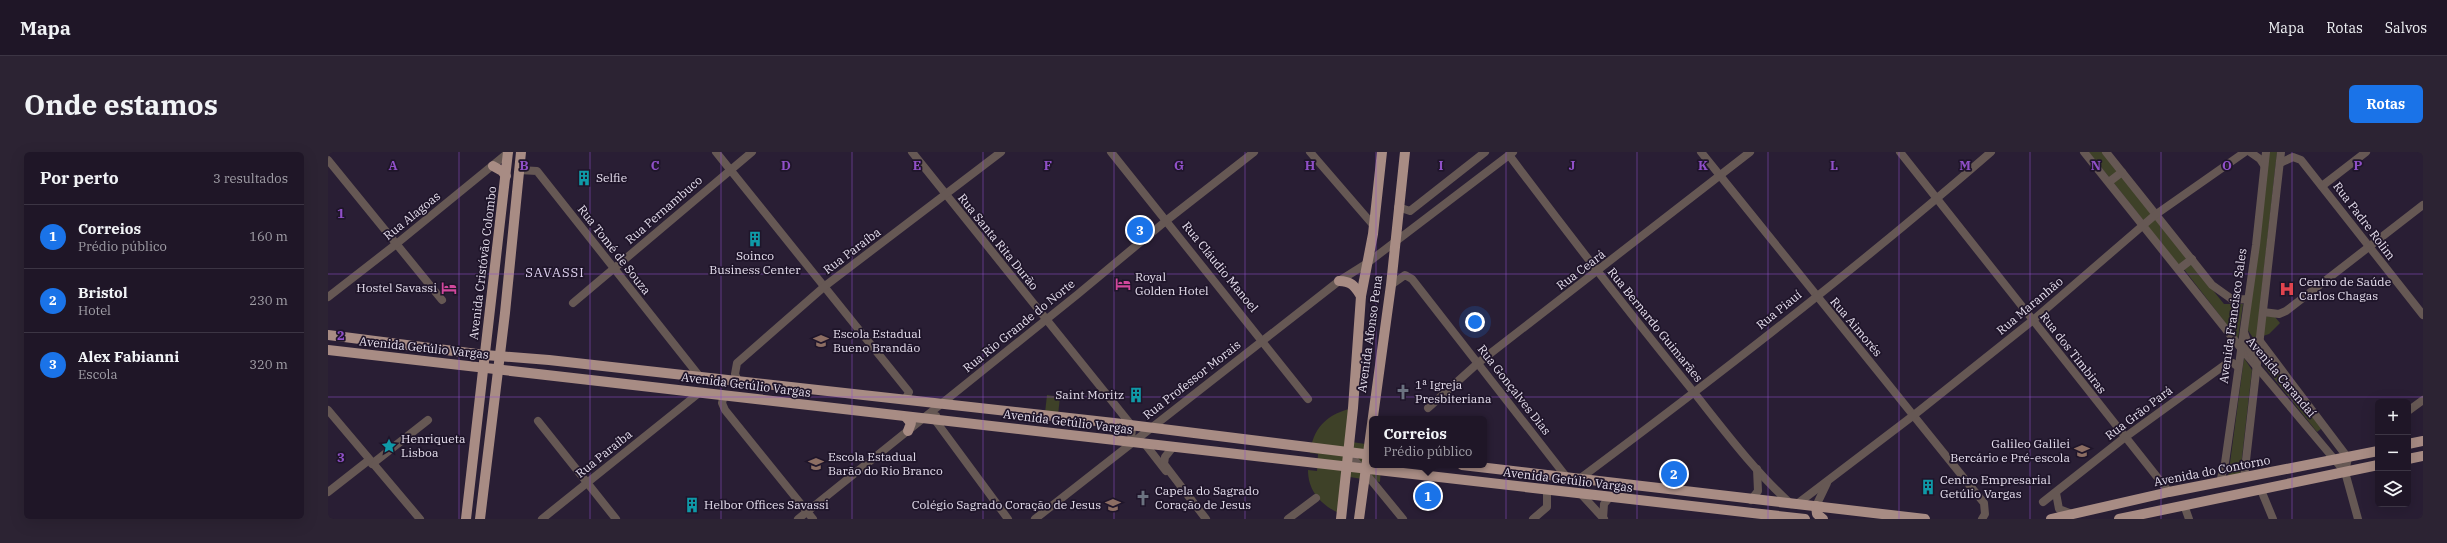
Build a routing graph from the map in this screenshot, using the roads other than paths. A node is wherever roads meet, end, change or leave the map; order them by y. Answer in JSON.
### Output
{"nodes":[{"id":1,"x":509,"y":152,"type":"edge"},
{"id":2,"x":521,"y":152,"type":"edge"},
{"id":3,"x":716,"y":152,"type":"edge"},
{"id":4,"x":752,"y":152,"type":"edge"},
{"id":5,"x":912,"y":152,"type":"edge"},
{"id":6,"x":1001,"y":152,"type":"edge"},
{"id":7,"x":1111,"y":152,"type":"edge"},
{"id":8,"x":1254,"y":152,"type":"edge"},
{"id":9,"x":1310,"y":152,"type":"edge"},
{"id":10,"x":1382,"y":152,"type":"edge"},
{"id":11,"x":1405,"y":152,"type":"edge"},
{"id":12,"x":1485,"y":152,"type":"edge"},
{"id":13,"x":1701,"y":152,"type":"edge"},
{"id":14,"x":1750,"y":152,"type":"edge"},
{"id":15,"x":1900,"y":152,"type":"edge"},
{"id":16,"x":1991,"y":152,"type":"edge"},
{"id":17,"x":2084,"y":152,"type":"edge"},
{"id":18,"x":2106,"y":152,"type":"edge"},
{"id":19,"x":2245,"y":152,"type":"edge"},
{"id":20,"x":2250,"y":152,"type":"edge"},
{"id":21,"x":2266,"y":152,"type":"edge"},
{"id":22,"x":2281,"y":152,"type":"edge"},
{"id":23,"x":2366,"y":152,"type":"edge"},
{"id":24,"x":1511,"y":154,"type":"edge"},
{"id":25,"x":328,"y":160,"type":"edge"},
{"id":26,"x":2280,"y":163,"type":"junction"},
{"id":27,"x":493,"y":166,"type":"junction"},
{"id":28,"x":2264,"y":166,"type":"junction"},
{"id":29,"x":730,"y":169,"type":"junction"},
{"id":30,"x":519,"y":170,"type":"junction"},
{"id":31,"x":2122,"y":172,"type":"junction"},
{"id":32,"x":506,"y":176,"type":"junction"},
{"id":33,"x":1720,"y":176,"type":"junction"},
{"id":34,"x":2109,"y":182,"type":"junction"},
{"id":35,"x":2322,"y":186,"type":"junction"},
{"id":36,"x":945,"y":195,"type":"junction"},
{"id":37,"x":1937,"y":199,"type":"junction"},
{"id":38,"x":1419,"y":205,"type":"junction"},
{"id":39,"x":2423,"y":205,"type":"edge"},
{"id":40,"x":1398,"y":207,"type":"junction"},
{"id":41,"x":2155,"y":214,"type":"junction"},
{"id":42,"x":1428,"y":217,"type":"junction"},
{"id":43,"x":1167,"y":220,"type":"junction"},
{"id":44,"x":2144,"y":224,"type":"junction"},
{"id":45,"x":1374,"y":226,"type":"junction"},
{"id":46,"x":1396,"y":240,"type":"junction"},
{"id":47,"x":395,"y":245,"type":"junction"},
{"id":48,"x":2256,"y":245,"type":"junction"},
{"id":49,"x":2271,"y":247,"type":"junction"},
{"id":50,"x":2368,"y":247,"type":"junction"},
{"id":51,"x":2192,"y":259,"type":"junction"},
{"id":52,"x":1366,"y":264,"type":"junction"},
{"id":53,"x":2178,"y":269,"type":"junction"},
{"id":54,"x":613,"y":270,"type":"junction"},
{"id":55,"x":1597,"y":272,"type":"junction"},
{"id":56,"x":1339,"y":281,"type":"junction"},
{"id":57,"x":1391,"y":285,"type":"junction"},
{"id":58,"x":826,"y":286,"type":"junction"},
{"id":59,"x":1361,"y":296,"type":"junction"},
{"id":60,"x":328,"y":297,"type":"edge"},
{"id":61,"x":1815,"y":297,"type":"junction"},
{"id":62,"x":2247,"y":299,"type":"junction"},
{"id":63,"x":442,"y":300,"type":"dead end"},
{"id":64,"x":573,"y":303,"type":"dead end"},
{"id":65,"x":2263,"y":312,"type":"junction"},
{"id":66,"x":2423,"y":315,"type":"edge"},
{"id":67,"x":1046,"y":320,"type":"junction"},
{"id":68,"x":2032,"y":321,"type":"junction"},
{"id":69,"x":2244,"y":326,"type":"junction"},
{"id":70,"x":328,"y":335,"type":"edge"},
{"id":71,"x":2259,"y":340,"type":"junction"},
{"id":72,"x":1263,"y":341,"type":"junction"},
{"id":73,"x":2240,"y":347,"type":"junction"},
{"id":74,"x":328,"y":350,"type":"edge"},
{"id":75,"x":485,"y":355,"type":"junction"},
{"id":76,"x":499,"y":356,"type":"junction"},
{"id":77,"x":684,"y":357,"type":"junction"},
{"id":78,"x":1478,"y":363,"type":"junction"},
{"id":79,"x":2238,"y":367,"type":"junction"},
{"id":80,"x":2256,"y":367,"type":"junction"},
{"id":81,"x":483,"y":368,"type":"junction"},
{"id":82,"x":497,"y":369,"type":"junction"},
{"id":83,"x":676,"y":374,"type":"junction"},
{"id":84,"x":700,"y":377,"type":"junction"},
{"id":85,"x":738,"y":381,"type":"junction"},
{"id":86,"x":699,"y":393,"type":"junction"},
{"id":87,"x":1695,"y":393,"type":"junction"},
{"id":88,"x":724,"y":395,"type":"junction"},
{"id":89,"x":1308,"y":399,"type":"dead end"},
{"id":90,"x":905,"y":400,"type":"junction"},
{"id":91,"x":2423,"y":400,"type":"edge"},
{"id":92,"x":941,"y":404,"type":"junction"},
{"id":93,"x":1428,"y":408,"type":"dead end"},
{"id":94,"x":328,"y":410,"type":"edge"},
{"id":95,"x":2411,"y":410,"type":"edge"},
{"id":96,"x":1914,"y":415,"type":"junction"},
{"id":97,"x":1375,"y":416,"type":"edge"},
{"id":98,"x":906,"y":417,"type":"junction"},
{"id":99,"x":923,"y":419,"type":"junction"},
{"id":100,"x":428,"y":420,"type":"dead end"},
{"id":101,"x":935,"y":420,"type":"junction"},
{"id":102,"x":538,"y":421,"type":"dead end"},
{"id":103,"x":1132,"y":426,"type":"junction"},
{"id":104,"x":1151,"y":428,"type":"junction"},
{"id":105,"x":908,"y":431,"type":"junction"},
{"id":106,"x":2332,"y":436,"type":"junction"},
{"id":107,"x":2124,"y":438,"type":"junction"},
{"id":108,"x":2423,"y":441,"type":"edge"},
{"id":109,"x":1132,"y":443,"type":"junction"},
{"id":110,"x":2411,"y":443,"type":"edge"},
{"id":111,"x":1145,"y":444,"type":"junction"},
{"id":112,"x":2320,"y":444,"type":"junction"},
{"id":113,"x":1173,"y":447,"type":"junction"},
{"id":114,"x":1348,"y":452,"type":"junction"},
{"id":115,"x":2375,"y":452,"type":"edge"},
{"id":116,"x":1369,"y":455,"type":"edge"},
{"id":117,"x":2423,"y":456,"type":"edge"},
{"id":118,"x":1369,"y":458,"type":"edge"},
{"id":119,"x":2348,"y":458,"type":"junction"},
{"id":120,"x":2411,"y":458,"type":"edge"},
{"id":121,"x":2333,"y":460,"type":"junction"},
{"id":122,"x":371,"y":462,"type":"junction"},
{"id":123,"x":2375,"y":466,"type":"edge"},
{"id":124,"x":1347,"y":467,"type":"junction"},
{"id":125,"x":1484,"y":468,"type":"edge"},
{"id":126,"x":1757,"y":469,"type":"junction"},
{"id":127,"x":1365,"y":470,"type":"junction"},
{"id":128,"x":2345,"y":472,"type":"junction"},
{"id":129,"x":1173,"y":476,"type":"junction"},
{"id":130,"x":2244,"y":478,"type":"junction"},
{"id":131,"x":1829,"y":479,"type":"junction"},
{"id":132,"x":1573,"y":480,"type":"junction"},
{"id":133,"x":2220,"y":482,"type":"junction"},
{"id":134,"x":587,"y":484,"type":"junction"},
{"id":135,"x":2261,"y":490,"type":"junction"},
{"id":136,"x":1547,"y":491,"type":"junction"},
{"id":137,"x":328,"y":492,"type":"edge"},
{"id":138,"x":2169,"y":492,"type":"junction"},
{"id":139,"x":2056,"y":493,"type":"junction"},
{"id":140,"x":1582,"y":494,"type":"junction"},
{"id":141,"x":1316,"y":498,"type":"dead end"},
{"id":142,"x":1610,"y":498,"type":"junction"},
{"id":143,"x":1751,"y":500,"type":"junction"},
{"id":144,"x":1772,"y":502,"type":"junction"},
{"id":145,"x":2043,"y":502,"type":"dead end"},
{"id":146,"x":1794,"y":504,"type":"junction"},
{"id":147,"x":2188,"y":504,"type":"junction"},
{"id":148,"x":1816,"y":506,"type":"junction"},
{"id":149,"x":807,"y":512,"type":"junction"},
{"id":150,"x":2072,"y":514,"type":"junction"},
{"id":151,"x":1754,"y":516,"type":"edge"},
{"id":152,"x":1789,"y":518,"type":"edge"},
{"id":153,"x":420,"y":519,"type":"edge"},
{"id":154,"x":466,"y":519,"type":"edge"},
{"id":155,"x":480,"y":519,"type":"edge"},
{"id":156,"x":542,"y":519,"type":"edge"},
{"id":157,"x":616,"y":519,"type":"edge"},
{"id":158,"x":798,"y":519,"type":"edge"},
{"id":159,"x":813,"y":519,"type":"edge"},
{"id":160,"x":1008,"y":519,"type":"edge"},
{"id":161,"x":1035,"y":519,"type":"edge"},
{"id":162,"x":1206,"y":519,"type":"edge"},
{"id":163,"x":1288,"y":519,"type":"edge"},
{"id":164,"x":1341,"y":519,"type":"edge"},
{"id":165,"x":1359,"y":519,"type":"edge"},
{"id":166,"x":1403,"y":519,"type":"edge"},
{"id":167,"x":1533,"y":519,"type":"edge"},
{"id":168,"x":1604,"y":519,"type":"edge"},
{"id":169,"x":1805,"y":519,"type":"edge"},
{"id":170,"x":1823,"y":519,"type":"edge"},
{"id":171,"x":1926,"y":519,"type":"edge"},
{"id":172,"x":1982,"y":519,"type":"edge"},
{"id":173,"x":2051,"y":519,"type":"edge"},
{"id":174,"x":2119,"y":519,"type":"edge"},
{"id":175,"x":2189,"y":519,"type":"edge"},
{"id":176,"x":2273,"y":519,"type":"edge"},
{"id":177,"x":2358,"y":519,"type":"edge"}],
"edges":[{"from":1,"to":27,"type":"street","name":"Rua Alagoas"},
{"from":1,"to":32,"type":"main road","name":"Avenida Cristóvão Colombo"},
{"from":2,"to":30,"type":"main road"},
{"from":3,"to":29,"type":"street"},
{"from":4,"to":29,"type":"street","name":"Rua Pernambuco"},
{"from":5,"to":36,"type":"street","name":"Rua Santa Rita Durão"},
{"from":6,"to":36,"type":"street","name":"Rua Paraíba"},
{"from":7,"to":43,"type":"street","name":"Rua Cláudio Manoel"},
{"from":8,"to":43,"type":"street","name":"Rua Rio Grande do Norte"},
{"from":9,"to":45,"type":"street"},
{"from":10,"to":45,"type":"main road","name":"Avenida Afonso Pena"},
{"from":11,"to":40,"type":"main road","name":"Avenida Afonso Pena"},
{"from":12,"to":38,"type":"street"},
{"from":13,"to":33,"type":"street","name":"Rua Aimorés"},
{"from":14,"to":33,"type":"street","name":"Rua Ceará"},
{"from":15,"to":37,"type":"street","name":"Rua dos Timbiras"},
{"from":16,"to":37,"type":"street","name":"Rua Piauí"},
{"from":17,"to":34,"type":"street","name":"Avenida Carandaí"},
{"from":18,"to":31,"type":"street"},
{"from":19,"to":41,"type":"street","name":"Rua Maranhão"},
{"from":20,"to":28,"type":"street"},
{"from":21,"to":28,"type":"street","name":"Avenida Francisco Sales"},
{"from":22,"to":26,"type":"street"},
{"from":23,"to":35,"type":"street"},
{"from":24,"to":42,"type":"street","name":"Rua Professor Morais"},
{"from":24,"to":55,"type":"street","name":"Rua Bernardo Guimarães"},
{"from":25,"to":47,"type":"street"},
{"from":26,"to":35,"type":"street","name":"Rua Padre Rolim"},
{"from":26,"to":49,"type":"street"},
{"from":27,"to":32,"type":"main road"},
{"from":27,"to":47,"type":"street","name":"Rua Alagoas"},
{"from":28,"to":48,"type":"street","name":"Avenida Francisco Sales"},
{"from":29,"to":54,"type":"street","name":"Rua Pernambuco"},
{"from":29,"to":58,"type":"street"},
{"from":30,"to":54,"type":"street","name":"Rua Tomé de Souza"},
{"from":30,"to":76,"type":"main road"},
{"from":31,"to":34,"type":"street"},
{"from":31,"to":41,"type":"street"},
{"from":32,"to":75,"type":"main road","name":"Avenida Cristóvão Colombo"},
{"from":33,"to":55,"type":"street","name":"Rua Ceará"},
{"from":33,"to":61,"type":"street","name":"Rua Aimorés"},
{"from":34,"to":44,"type":"street","name":"Avenida Carandaí"},
{"from":35,"to":50,"type":"street","name":"Rua Padre Rolim"},
{"from":36,"to":58,"type":"street","name":"Rua Paraíba"},
{"from":36,"to":67,"type":"street","name":"Rua Santa Rita Durão"},
{"from":37,"to":61,"type":"street","name":"Rua Piauí"},
{"from":37,"to":68,"type":"street","name":"Rua dos Timbiras"},
{"from":38,"to":40,"type":"street"},
{"from":38,"to":42,"type":"street"},
{"from":39,"to":50,"type":"street"},
{"from":40,"to":46,"type":"main road","name":"Avenida Afonso Pena"},
{"from":41,"to":44,"type":"street","name":"Rua Maranhão"},
{"from":41,"to":51,"type":"street"},
{"from":42,"to":46,"type":"street","name":"Rua Professor Morais"},
{"from":43,"to":67,"type":"street","name":"Rua Rio Grande do Norte"},
{"from":43,"to":72,"type":"street","name":"Rua Cláudio Manoel"},
{"from":44,"to":53,"type":"street","name":"Avenida Carandaí"},
{"from":44,"to":68,"type":"street","name":"Rua Maranhão"},
{"from":45,"to":52,"type":"main road","name":"Avenida Afonso Pena"},
{"from":46,"to":52,"type":"street","name":"Rua Professor Morais"},
{"from":46,"to":57,"type":"main road","name":"Avenida Afonso Pena"},
{"from":47,"to":60,"type":"street","name":"Rua Alagoas"},
{"from":47,"to":63,"type":"street"},
{"from":48,"to":49,"type":"street"},
{"from":48,"to":62,"type":"street","name":"Avenida Francisco Sales"},
{"from":49,"to":65,"type":"street"},
{"from":50,"to":65,"type":"street"},
{"from":50,"to":66,"type":"street","name":"Rua Padre Rolim"},
{"from":51,"to":53,"type":"street"},
{"from":51,"to":62,"type":"street"},
{"from":52,"to":56,"type":"street","name":"Rua Professor Morais"},
{"from":52,"to":59,"type":"main road","name":"Avenida Afonso Pena"},
{"from":53,"to":73,"type":"street","name":"Avenida Carandaí"},
{"from":54,"to":64,"type":"street","name":"Rua Pernambuco"},
{"from":54,"to":77,"type":"street","name":"Rua Tomé de Souza"},
{"from":55,"to":78,"type":"street","name":"Rua Ceará"},
{"from":55,"to":87,"type":"street","name":"Rua Bernardo Guimarães"},
{"from":56,"to":59,"type":"main road"},
{"from":56,"to":72,"type":"street","name":"Rua Professor Morais"},
{"from":57,"to":78,"type":"street","name":"Rua Gonçalves Dias"},
{"from":57,"to":97,"type":"main road","name":"Avenida Afonso Pena"},
{"from":58,"to":85,"type":"street","name":"Rua Paraíba"},
{"from":58,"to":90,"type":"street"},
{"from":59,"to":114,"type":"main road","name":"Avenida Afonso Pena"},
{"from":61,"to":87,"type":"street","name":"Rua Piauí"},
{"from":61,"to":96,"type":"street","name":"Rua Aimorés"},
{"from":62,"to":69,"type":"street","name":"Avenida Francisco Sales"},
{"from":65,"to":71,"type":"street"},
{"from":67,"to":92,"type":"street","name":"Rua Rio Grande do Norte"},
{"from":67,"to":103,"type":"street","name":"Rua Santa Rita Durão"},
{"from":68,"to":96,"type":"street","name":"Rua Maranhão"},
{"from":68,"to":107,"type":"street","name":"Rua dos Timbiras"},
{"from":69,"to":73,"type":"street","name":"Avenida Francisco Sales"},
{"from":69,"to":80,"type":"street"},
{"from":70,"to":75,"type":"main road","name":"Avenida Getúlio Vargas"},
{"from":71,"to":80,"type":"street"},
{"from":71,"to":106,"type":"street","name":"Avenida Carandaí"},
{"from":72,"to":89,"type":"street","name":"Rua Cláudio Manoel"},
{"from":72,"to":104,"type":"street","name":"Rua Professor Morais"},
{"from":73,"to":79,"type":"street","name":"Avenida Francisco Sales"},
{"from":73,"to":80,"type":"street","name":"Avenida Carandaí"},
{"from":74,"to":81,"type":"main road","name":"Avenida Getúlio Vargas"},
{"from":75,"to":76,"type":"main road","name":"Avenida Getúlio Vargas"},
{"from":75,"to":81,"type":"main road","name":"Avenida Cristóvão Colombo"},
{"from":76,"to":82,"type":"main road"},
{"from":76,"to":83,"type":"main road","name":"Avenida Getúlio Vargas"},
{"from":77,"to":83,"type":"street"},
{"from":77,"to":84,"type":"street","name":"Rua Tomé de Souza"},
{"from":78,"to":93,"type":"street","name":"Rua Ceará"},
{"from":78,"to":132,"type":"street","name":"Rua Gonçalves Dias"},
{"from":79,"to":107,"type":"street","name":"Rua Grão Pará"},
{"from":79,"to":133,"type":"street","name":"Avenida Francisco Sales"},
{"from":80,"to":112,"type":"street","name":"Avenida Carandaí"},
{"from":80,"to":130,"type":"street"},
{"from":81,"to":82,"type":"main road","name":"Avenida Getúlio Vargas"},
{"from":81,"to":154,"type":"main road","name":"Avenida Cristóvão Colombo"},
{"from":82,"to":86,"type":"main road","name":"Avenida Getúlio Vargas"},
{"from":82,"to":155,"type":"main road"},
{"from":83,"to":84,"type":"main road","name":"Avenida Getúlio Vargas"},
{"from":84,"to":85,"type":"main road","name":"Avenida Getúlio Vargas"},
{"from":85,"to":90,"type":"main road","name":"Avenida Getúlio Vargas"},
{"from":86,"to":88,"type":"main road","name":"Avenida Getúlio Vargas"},
{"from":86,"to":134,"type":"street","name":"Rua Paraíba"},
{"from":87,"to":126,"type":"street","name":"Rua Bernardo Guimarães"},
{"from":87,"to":132,"type":"street","name":"Rua Piauí"},
{"from":88,"to":98,"type":"main road","name":"Avenida Getúlio Vargas"},
{"from":88,"to":149,"type":"street"},
{"from":90,"to":92,"type":"main road","name":"Avenida Getúlio Vargas"},
{"from":91,"to":95,"type":"street"},
{"from":92,"to":99,"type":"street","name":"Rua Rio Grande do Norte"},
{"from":92,"to":101,"type":"street"},
{"from":92,"to":103,"type":"main road","name":"Avenida Getúlio Vargas"},
{"from":94,"to":122,"type":"street"},
{"from":96,"to":131,"type":"street","name":"Rua Maranhão"},
{"from":96,"to":172,"type":"street","name":"Rua Aimorés"},
{"from":98,"to":99,"type":"main road","name":"Avenida Getúlio Vargas"},
{"from":98,"to":105,"type":"main road"},
{"from":99,"to":101,"type":"main road","name":"Avenida Getúlio Vargas"},
{"from":99,"to":105,"type":"street","name":"Rua Rio Grande do Norte"},
{"from":100,"to":122,"type":"street"},
{"from":101,"to":109,"type":"main road","name":"Avenida Getúlio Vargas"},
{"from":101,"to":160,"type":"street"},
{"from":102,"to":134,"type":"street"},
{"from":103,"to":104,"type":"main road","name":"Avenida Getúlio Vargas"},
{"from":103,"to":109,"type":"street"},
{"from":104,"to":109,"type":"street","name":"Rua Professor Morais"},
{"from":104,"to":114,"type":"main road","name":"Avenida Getúlio Vargas"},
{"from":105,"to":149,"type":"street","name":"Rua Rio Grande do Norte"},
{"from":106,"to":112,"type":"street"},
{"from":106,"to":119,"type":"street","name":"Avenida Carandaí"},
{"from":107,"to":138,"type":"street","name":"Rua dos Timbiras"},
{"from":107,"to":139,"type":"street","name":"Rua Grão Pará"},
{"from":108,"to":110,"type":"main road"},
{"from":109,"to":111,"type":"main road","name":"Avenida Getúlio Vargas"},
{"from":109,"to":161,"type":"street","name":"Rua Professor Morais"},
{"from":111,"to":113,"type":"main road","name":"Avenida Getúlio Vargas"},
{"from":111,"to":129,"type":"street"},
{"from":112,"to":121,"type":"street","name":"Avenida Carandaí"},
{"from":113,"to":124,"type":"main road","name":"Avenida Getúlio Vargas"},
{"from":113,"to":129,"type":"street"},
{"from":114,"to":116,"type":"main road","name":"Avenida Getúlio Vargas"},
{"from":114,"to":124,"type":"main road","name":"Avenida Afonso Pena"},
{"from":114,"to":127,"type":"street"},
{"from":115,"to":119,"type":"main road","name":"Avenida do Contorno"},
{"from":117,"to":120,"type":"main road"},
{"from":118,"to":127,"type":"main road","name":"Avenida Afonso Pena"},
{"from":119,"to":121,"type":"main road","name":"Avenida do Contorno"},
{"from":119,"to":128,"type":"street"},
{"from":121,"to":128,"type":"street","name":"Avenida Carandaí"},
{"from":121,"to":130,"type":"main road","name":"Avenida do Contorno"},
{"from":122,"to":137,"type":"street"},
{"from":122,"to":153,"type":"street"},
{"from":123,"to":128,"type":"main road"},
{"from":124,"to":127,"type":"main road","name":"Avenida Getúlio Vargas"},
{"from":124,"to":164,"type":"main road","name":"Avenida Afonso Pena"},
{"from":125,"to":132,"type":"main road","name":"Avenida Getúlio Vargas"},
{"from":126,"to":143,"type":"street"},
{"from":126,"to":146,"type":"street","name":"Rua Bernardo Guimarães"},
{"from":127,"to":136,"type":"main road","name":"Avenida Getúlio Vargas"},
{"from":127,"to":165,"type":"main road","name":"Avenida Afonso Pena"},
{"from":127,"to":166,"type":"street"},
{"from":128,"to":135,"type":"main road"},
{"from":128,"to":177,"type":"street"},
{"from":129,"to":162,"type":"street"},
{"from":130,"to":133,"type":"main road","name":"Avenida do Contorno"},
{"from":130,"to":147,"type":"main road"},
{"from":131,"to":146,"type":"street","name":"Rua Maranhão"},
{"from":131,"to":148,"type":"street","name":"Rua Maranhão"},
{"from":132,"to":143,"type":"main road","name":"Avenida Getúlio Vargas"},
{"from":133,"to":138,"type":"main road","name":"Avenida do Contorno"},
{"from":134,"to":156,"type":"street","name":"Rua Paraíba"},
{"from":134,"to":157,"type":"street"},
{"from":135,"to":147,"type":"main road"},
{"from":135,"to":176,"type":"street"},
{"from":136,"to":140,"type":"main road","name":"Avenida Getúlio Vargas"},
{"from":136,"to":167,"type":"street"},
{"from":138,"to":150,"type":"main road","name":"Avenida do Contorno"},
{"from":139,"to":145,"type":"street","name":"Rua Grão Pará"},
{"from":139,"to":150,"type":"street"},
{"from":140,"to":142,"type":"main road","name":"Avenida Getúlio Vargas"},
{"from":140,"to":168,"type":"street"},
{"from":141,"to":163,"type":"street"},
{"from":142,"to":151,"type":"main road","name":"Avenida Getúlio Vargas"},
{"from":142,"to":168,"type":"street"},
{"from":143,"to":144,"type":"main road","name":"Avenida Getúlio Vargas"},
{"from":144,"to":146,"type":"main road","name":"Avenida Getúlio Vargas"},
{"from":144,"to":152,"type":"main road"},
{"from":146,"to":148,"type":"main road","name":"Avenida Getúlio Vargas"},
{"from":147,"to":174,"type":"main road"},
{"from":147,"to":175,"type":"street"},
{"from":148,"to":170,"type":"main road"},
{"from":148,"to":171,"type":"main road","name":"Avenida Getúlio Vargas"},
{"from":149,"to":158,"type":"street","name":"Rua Rio Grande do Norte"},
{"from":149,"to":159,"type":"street"},
{"from":150,"to":173,"type":"main road","name":"Avenida do Contorno"},
{"from":151,"to":152,"type":"main road","name":"Avenida Getúlio Vargas"},
{"from":152,"to":169,"type":"main road","name":"Avenida Getúlio Vargas"}]}
